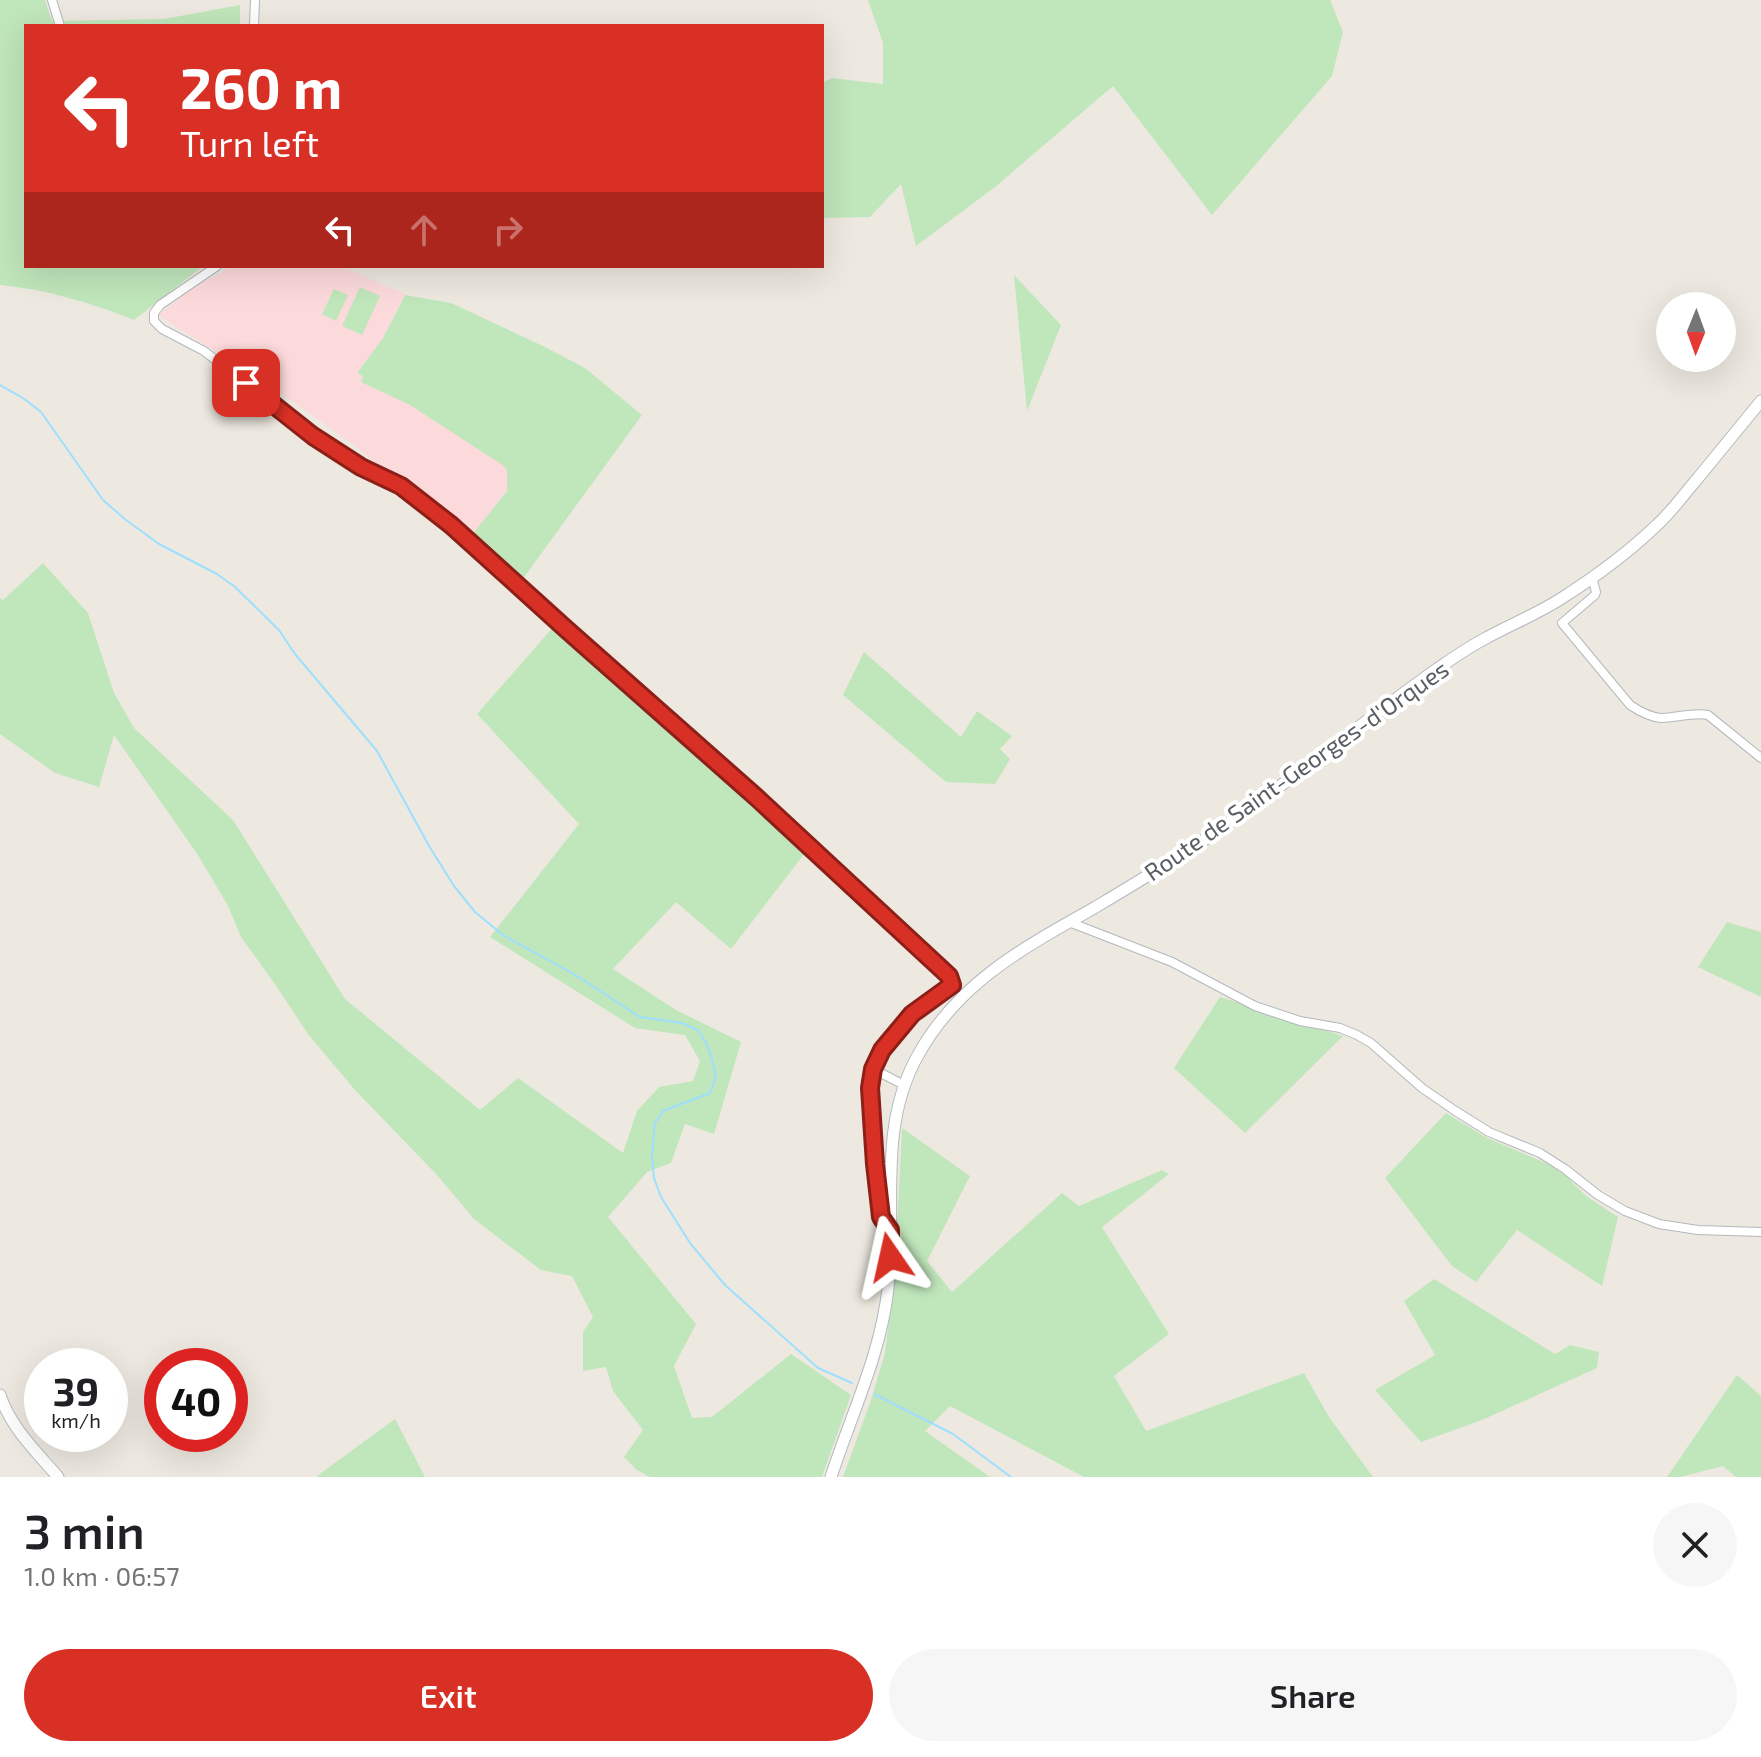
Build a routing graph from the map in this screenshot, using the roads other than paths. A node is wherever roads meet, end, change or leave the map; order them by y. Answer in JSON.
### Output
{"nodes":[{"id":1,"x":52,"y":0,"type":"edge"},
{"id":2,"x":255,"y":0,"type":"edge"},
{"id":3,"x":59,"y":24,"type":"edge"},
{"id":4,"x":254,"y":24,"type":"edge"},
{"id":5,"x":214,"y":268,"type":"edge"},
{"id":6,"x":1761,"y":401,"type":"edge"},
{"id":7,"x":1592,"y":577,"type":"junction"},
{"id":8,"x":1761,"y":758,"type":"edge"},
{"id":9,"x":1069,"y":922,"type":"junction"},
{"id":10,"x":873,"y":1069,"type":"junction"},
{"id":11,"x":904,"y":1085,"type":"junction"},
{"id":12,"x":890,"y":1230,"type":"junction"},
{"id":13,"x":1761,"y":1232,"type":"edge"},
{"id":14,"x":0,"y":1395,"type":"edge"},
{"id":15,"x":58,"y":1477,"type":"edge"},
{"id":16,"x":831,"y":1477,"type":"edge"}],
"edges":[{"from":1,"to":3,"type":"street"},
{"from":2,"to":4,"type":"street"},
{"from":5,"to":10,"type":"street"},
{"from":6,"to":7,"type":"street","name":"Route de Saint-Georges-d'Orques"},
{"from":7,"to":8,"type":"street"},
{"from":7,"to":9,"type":"street","name":"Route de Saint-Georges-d'Orques"},
{"from":9,"to":11,"type":"street","name":"Route de Saint-Georges-d'Orques"},
{"from":9,"to":13,"type":"street"},
{"from":10,"to":11,"type":"street"},
{"from":10,"to":12,"type":"street"},
{"from":11,"to":12,"type":"street","name":"Route de Saint-Georges-d'Orques"},
{"from":12,"to":16,"type":"street","name":"Route de Saint-Georges-d'Orques"},
{"from":14,"to":15,"type":"street"}]}
